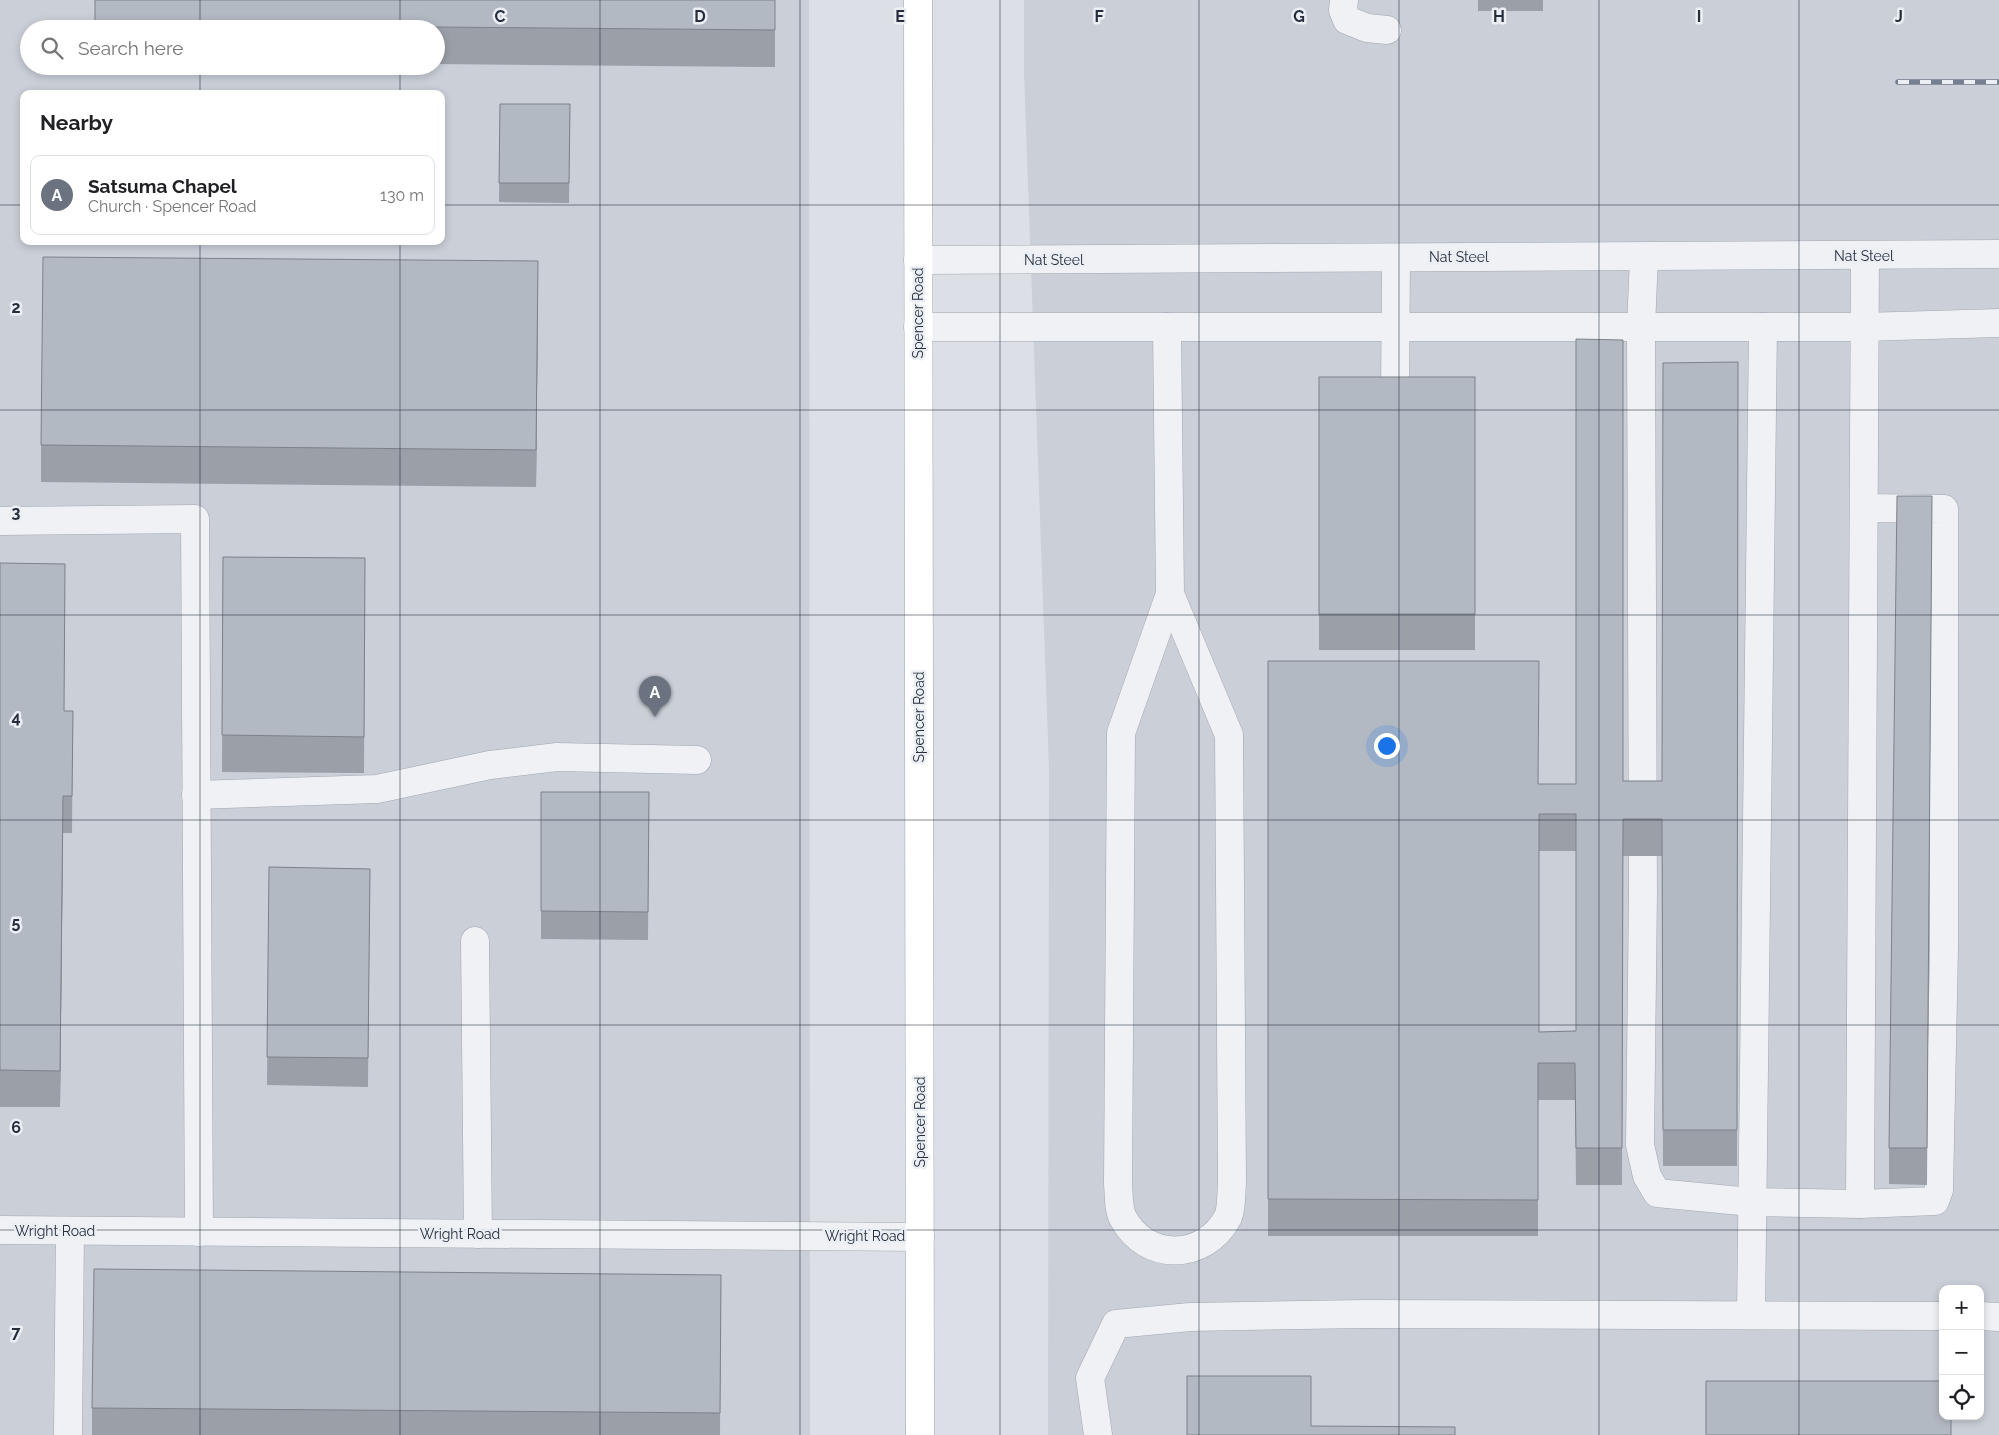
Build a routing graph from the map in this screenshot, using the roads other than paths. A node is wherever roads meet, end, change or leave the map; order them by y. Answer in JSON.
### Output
{"nodes":[{"id":1,"x":918,"y":0,"type":"edge"},
{"id":2,"x":1344,"y":0,"type":"edge"},
{"id":3,"x":1387,"y":30,"type":"dead end"},
{"id":4,"x":1999,"y":254,"type":"edge"},
{"id":5,"x":1864,"y":256,"type":"junction"},
{"id":6,"x":1644,"y":257,"type":"junction"},
{"id":7,"x":1396,"y":258,"type":"junction"},
{"id":8,"x":918,"y":260,"type":"junction"},
{"id":9,"x":1999,"y":323,"type":"edge"},
{"id":10,"x":1763,"y":326,"type":"junction"},
{"id":11,"x":918,"y":327,"type":"junction"},
{"id":12,"x":1167,"y":327,"type":"junction"},
{"id":13,"x":1396,"y":327,"type":"junction"},
{"id":14,"x":1641,"y":327,"type":"junction"},
{"id":15,"x":1863,"y":327,"type":"junction"},
{"id":16,"x":1395,"y":396,"type":"edge"},
{"id":17,"x":1865,"y":508,"type":"junction"},
{"id":18,"x":0,"y":521,"type":"edge"},
{"id":19,"x":1170,"y":594,"type":"junction"},
{"id":20,"x":697,"y":760,"type":"dead end"},
{"id":21,"x":196,"y":794,"type":"junction"},
{"id":22,"x":475,"y":941,"type":"dead end"},
{"id":23,"x":1751,"y":1202,"type":"junction"},
{"id":24,"x":1860,"y":1204,"type":"junction"},
{"id":25,"x":0,"y":1230,"type":"edge"},
{"id":26,"x":70,"y":1231,"type":"junction"},
{"id":27,"x":199,"y":1232,"type":"junction"},
{"id":28,"x":478,"y":1234,"type":"junction"},
{"id":29,"x":920,"y":1236,"type":"junction"},
{"id":30,"x":1751,"y":1315,"type":"junction"},
{"id":31,"x":1939,"y":1316,"type":"edge"},
{"id":32,"x":1984,"y":1316,"type":"edge"},
{"id":33,"x":1999,"y":1317,"type":"edge"},
{"id":34,"x":68,"y":1435,"type":"edge"},
{"id":35,"x":920,"y":1435,"type":"edge"},
{"id":36,"x":1098,"y":1435,"type":"edge"}],
"edges":[{"from":1,"to":8,"type":"main road","name":"Spencer Road"},
{"from":2,"to":3,"type":"street"},
{"from":4,"to":5,"type":"street","name":"Nat Steel"},
{"from":5,"to":6,"type":"street","name":"Nat Steel"},
{"from":5,"to":15,"type":"street"},
{"from":6,"to":7,"type":"street","name":"Nat Steel"},
{"from":6,"to":14,"type":"street"},
{"from":7,"to":8,"type":"street","name":"Nat Steel"},
{"from":7,"to":13,"type":"street"},
{"from":8,"to":11,"type":"main road","name":"Spencer Road"},
{"from":9,"to":15,"type":"street"},
{"from":10,"to":14,"type":"street"},
{"from":10,"to":15,"type":"street"},
{"from":10,"to":23,"type":"street"},
{"from":11,"to":12,"type":"street"},
{"from":11,"to":29,"type":"main road","name":"Spencer Road"},
{"from":12,"to":13,"type":"street"},
{"from":12,"to":19,"type":"street"},
{"from":13,"to":14,"type":"street"},
{"from":13,"to":16,"type":"street"},
{"from":14,"to":23,"type":"street"},
{"from":15,"to":17,"type":"street"},
{"from":17,"to":24,"type":"street"},
{"from":17,"to":24,"type":"street"},
{"from":18,"to":21,"type":"street"},
{"from":19,"to":19,"type":"street"},
{"from":20,"to":21,"type":"street"},
{"from":21,"to":27,"type":"street"},
{"from":22,"to":28,"type":"street"},
{"from":23,"to":24,"type":"street"},
{"from":23,"to":30,"type":"street"},
{"from":25,"to":26,"type":"street","name":"Wright Road"},
{"from":26,"to":27,"type":"street","name":"Wright Road"},
{"from":26,"to":34,"type":"street"},
{"from":27,"to":28,"type":"street","name":"Wright Road"},
{"from":28,"to":29,"type":"street","name":"Wright Road"},
{"from":29,"to":35,"type":"main road","name":"Spencer Road"},
{"from":30,"to":31,"type":"street"},
{"from":30,"to":36,"type":"street"},
{"from":32,"to":33,"type":"street"}]}
